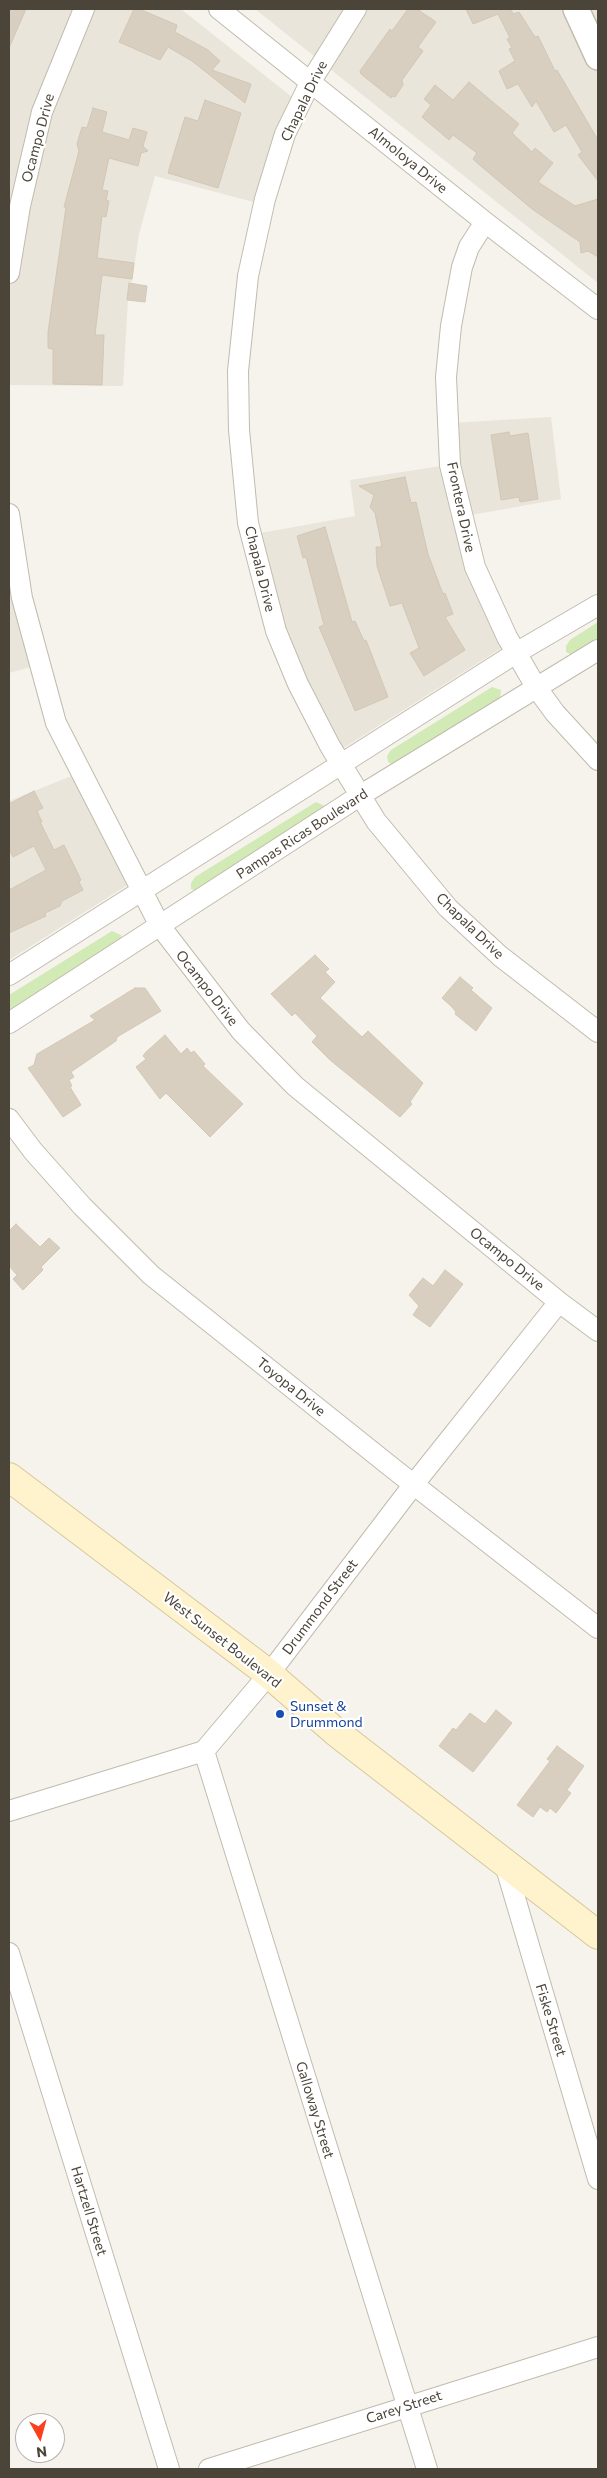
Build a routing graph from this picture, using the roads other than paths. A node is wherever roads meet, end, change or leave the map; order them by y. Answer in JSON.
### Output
{"nodes":[{"id":1,"x":84,"y":9,"type":"edge"},
{"id":2,"x":219,"y":9,"type":"edge"},
{"id":3,"x":356,"y":9,"type":"edge"},
{"id":4,"x":576,"y":9,"type":"edge"},
{"id":5,"x":598,"y":57,"type":"edge"},
{"id":6,"x":311,"y":81,"type":"junction"},
{"id":7,"x":485,"y":222,"type":"junction"},
{"id":8,"x":9,"y":272,"type":"edge"},
{"id":9,"x":598,"y":309,"type":"edge"},
{"id":10,"x":9,"y":514,"type":"edge"},
{"id":11,"x":598,"y":605,"type":"edge"},
{"id":12,"x":598,"y":650,"type":"edge"},
{"id":13,"x":516,"y":653,"type":"junction"},
{"id":14,"x":536,"y":688,"type":"junction"},
{"id":15,"x":598,"y":760,"type":"edge"},
{"id":16,"x":341,"y":764,"type":"junction"},
{"id":17,"x":361,"y":795,"type":"junction"},
{"id":18,"x":142,"y":891,"type":"junction"},
{"id":19,"x":160,"y":926,"type":"junction"},
{"id":20,"x":9,"y":975,"type":"edge"},
{"id":21,"x":9,"y":1023,"type":"edge"},
{"id":22,"x":598,"y":1032,"type":"edge"},
{"id":23,"x":9,"y":1119,"type":"edge"},
{"id":24,"x":559,"y":1302,"type":"junction"},
{"id":25,"x":598,"y":1331,"type":"edge"},
{"id":26,"x":9,"y":1477,"type":"edge"},
{"id":27,"x":414,"y":1484,"type":"junction"},
{"id":28,"x":598,"y":1628,"type":"edge"},
{"id":29,"x":269,"y":1674,"type":"junction"},
{"id":30,"x":204,"y":1751,"type":"junction"},
{"id":31,"x":9,"y":1811,"type":"edge"},
{"id":32,"x":504,"y":1861,"type":"junction"},
{"id":33,"x":598,"y":1935,"type":"edge"},
{"id":34,"x":9,"y":1953,"type":"edge"},
{"id":35,"x":598,"y":2179,"type":"edge"},
{"id":36,"x":598,"y":2347,"type":"edge"},
{"id":37,"x":407,"y":2406,"type":"junction"},
{"id":38,"x":169,"y":2469,"type":"edge"},
{"id":39,"x":210,"y":2469,"type":"edge"},
{"id":40,"x":427,"y":2469,"type":"edge"}],
"edges":[{"from":1,"to":8,"type":"street","name":"Ocampo Drive"},
{"from":2,"to":6,"type":"street","name":"Almoloya Drive"},
{"from":3,"to":6,"type":"street","name":"Chapala Drive"},
{"from":4,"to":5,"type":"street"},
{"from":6,"to":7,"type":"street","name":"Almoloya Drive"},
{"from":6,"to":16,"type":"street","name":"Chapala Drive"},
{"from":7,"to":9,"type":"street","name":"Almoloya Drive"},
{"from":7,"to":13,"type":"street","name":"Frontera Drive"},
{"from":10,"to":18,"type":"street","name":"Ocampo Drive"},
{"from":11,"to":13,"type":"street"},
{"from":12,"to":14,"type":"street","name":"Pampas Ricas Boulevard"},
{"from":13,"to":14,"type":"street","name":"Frontera Drive"},
{"from":13,"to":16,"type":"street"},
{"from":14,"to":15,"type":"street","name":"Frontera Drive"},
{"from":14,"to":17,"type":"street","name":"Pampas Ricas Boulevard"},
{"from":16,"to":17,"type":"street","name":"Chapala Drive"},
{"from":16,"to":18,"type":"street"},
{"from":17,"to":19,"type":"street","name":"Pampas Ricas Boulevard"},
{"from":17,"to":22,"type":"street","name":"Chapala Drive"},
{"from":18,"to":19,"type":"street","name":"Ocampo Drive"},
{"from":18,"to":20,"type":"street"},
{"from":19,"to":21,"type":"street","name":"Pampas Ricas Boulevard"},
{"from":19,"to":24,"type":"street","name":"Ocampo Drive"},
{"from":23,"to":27,"type":"street","name":"Toyopa Drive"},
{"from":24,"to":25,"type":"street","name":"Ocampo Drive"},
{"from":24,"to":27,"type":"street","name":"Drummond Street"},
{"from":26,"to":29,"type":"main road","name":"West Sunset Boulevard"},
{"from":27,"to":28,"type":"street","name":"Toyopa Drive"},
{"from":27,"to":29,"type":"street","name":"Drummond Street"},
{"from":29,"to":30,"type":"street","name":"Drummond Street"},
{"from":29,"to":32,"type":"main road","name":"West Sunset Boulevard"},
{"from":30,"to":31,"type":"street"},
{"from":30,"to":37,"type":"street","name":"Galloway Street"},
{"from":32,"to":33,"type":"main road","name":"West Sunset Boulevard"},
{"from":32,"to":35,"type":"street","name":"Fiske Street"},
{"from":34,"to":38,"type":"street","name":"Hartzell Street"},
{"from":36,"to":37,"type":"street","name":"Carey Street"},
{"from":37,"to":39,"type":"street","name":"Carey Street"},
{"from":37,"to":40,"type":"street","name":"Galloway Street"}]}
